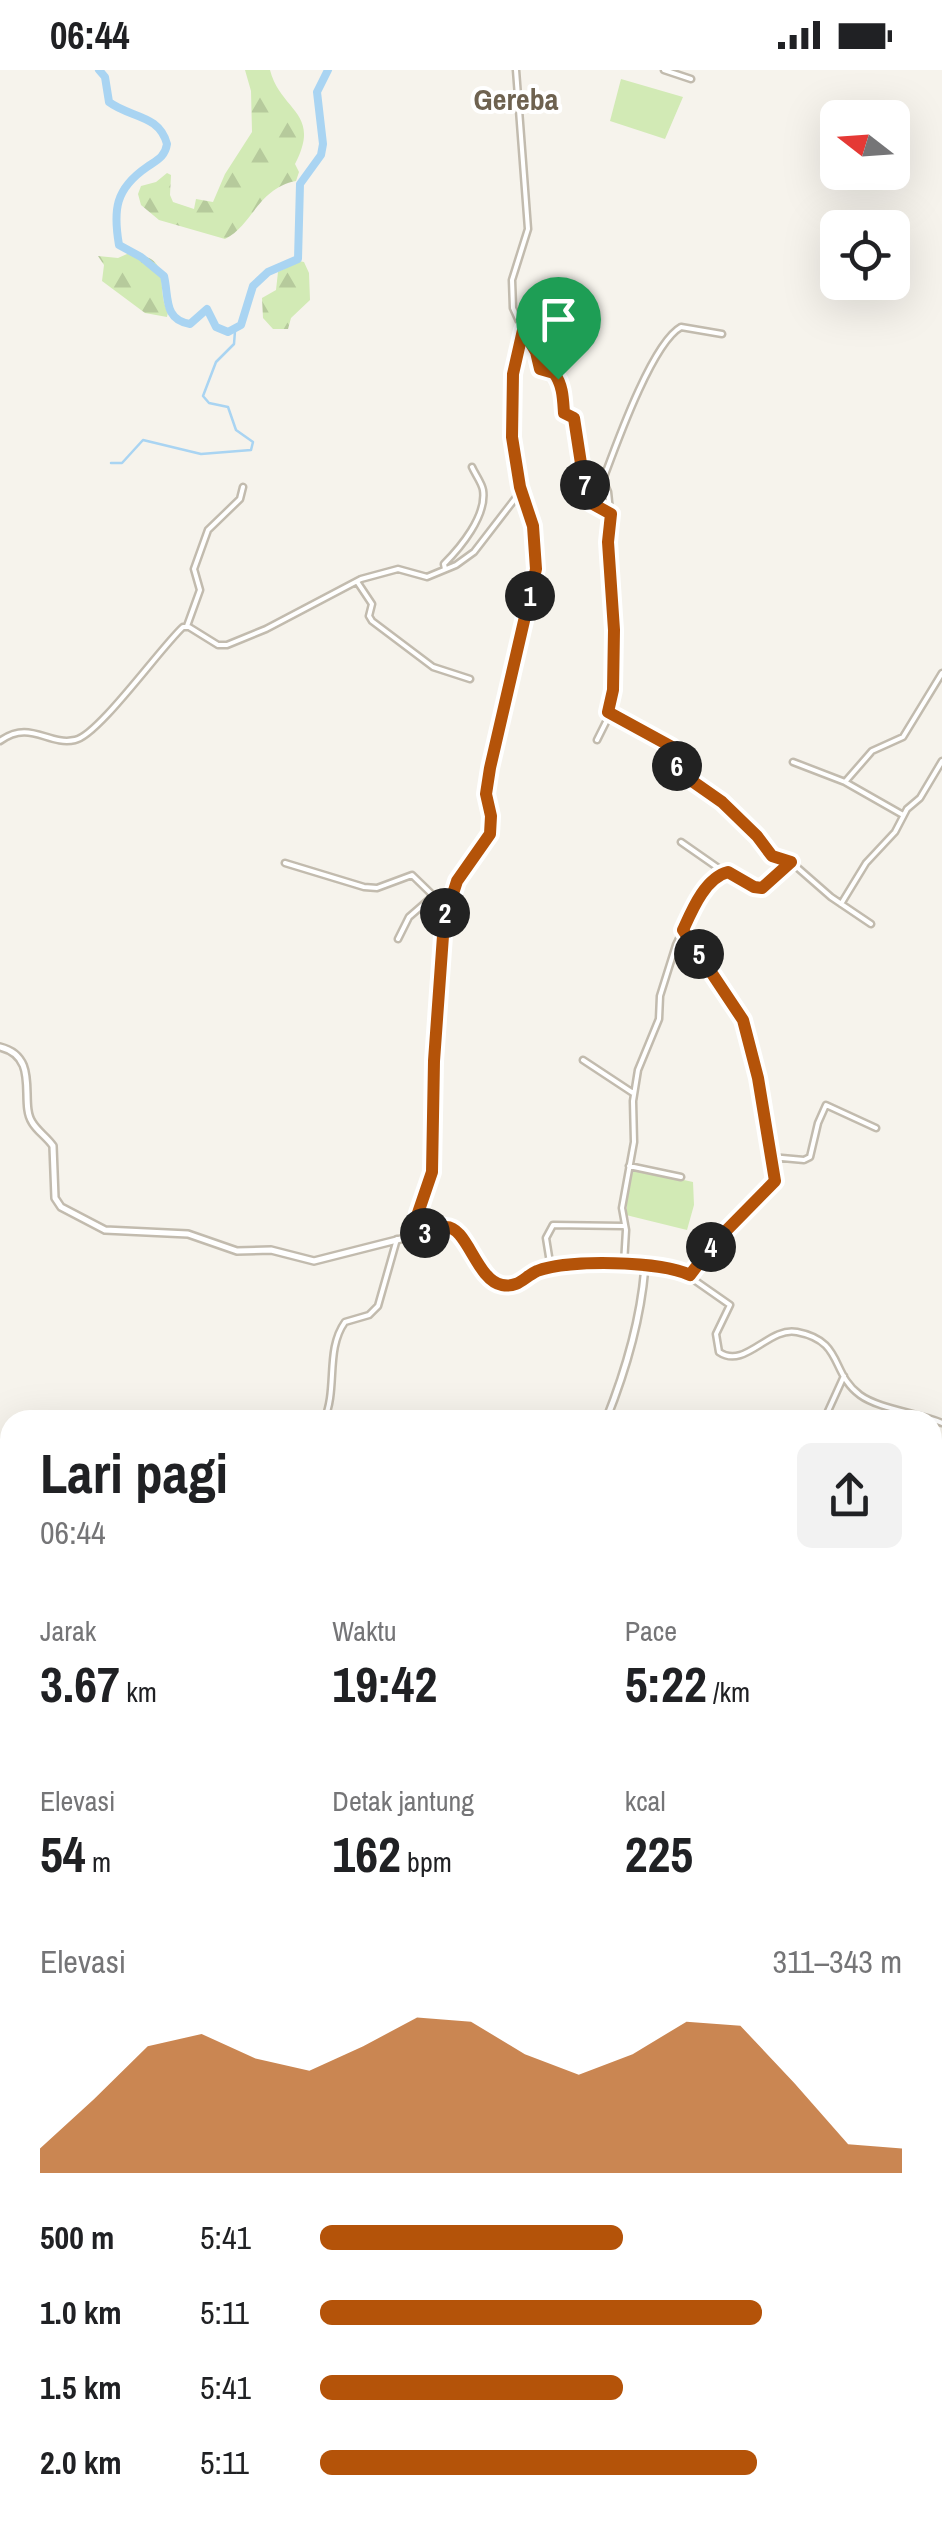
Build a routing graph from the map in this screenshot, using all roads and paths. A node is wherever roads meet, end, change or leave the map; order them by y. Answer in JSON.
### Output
{"nodes":[{"id":1,"x":516,"y":70,"type":"edge"},
{"id":2,"x":664,"y":70,"type":"edge"},
{"id":3,"x":692,"y":79,"type":"dead end"},
{"id":4,"x":523,"y":330,"type":"junction"},
{"id":5,"x":722,"y":334,"type":"dead end"},
{"id":6,"x":472,"y":467,"type":"dead end"},
{"id":7,"x":243,"y":487,"type":"dead end"},
{"id":8,"x":521,"y":491,"type":"junction"},
{"id":9,"x":610,"y":511,"type":"junction"},
{"id":10,"x":444,"y":570,"type":"junction"},
{"id":11,"x":357,"y":581,"type":"junction"},
{"id":12,"x":187,"y":626,"type":"junction"},
{"id":13,"x":942,"y":673,"type":"edge"},
{"id":14,"x":470,"y":680,"type":"dead end"},
{"id":15,"x":610,"y":714,"type":"junction"},
{"id":16,"x":597,"y":740,"type":"dead end"},
{"id":17,"x":0,"y":741,"type":"edge"},
{"id":18,"x":942,"y":761,"type":"edge"},
{"id":19,"x":793,"y":762,"type":"dead end"},
{"id":20,"x":846,"y":782,"type":"junction"},
{"id":21,"x":903,"y":815,"type":"junction"},
{"id":22,"x":682,"y":842,"type":"dead end"},
{"id":23,"x":285,"y":862,"type":"dead end"},
{"id":24,"x":791,"y":862,"type":"junction"},
{"id":25,"x":724,"y":872,"type":"junction"},
{"id":26,"x":432,"y":897,"type":"junction"},
{"id":27,"x":841,"y":904,"type":"junction"},
{"id":28,"x":446,"y":908,"type":"junction"},
{"id":29,"x":871,"y":924,"type":"dead end"},
{"id":30,"x":683,"y":930,"type":"junction"},
{"id":31,"x":398,"y":940,"type":"dead end"},
{"id":32,"x":0,"y":1047,"type":"edge"},
{"id":33,"x":582,"y":1060,"type":"dead end"},
{"id":34,"x":634,"y":1092,"type":"junction"},
{"id":35,"x":876,"y":1128,"type":"dead end"},
{"id":36,"x":771,"y":1157,"type":"junction"},
{"id":37,"x":629,"y":1166,"type":"junction"},
{"id":38,"x":681,"y":1177,"type":"dead end"},
{"id":39,"x":624,"y":1226,"type":"junction"},
{"id":40,"x":415,"y":1235,"type":"junction"},
{"id":41,"x":397,"y":1239,"type":"junction"},
{"id":42,"x":624,"y":1264,"type":"junction"},
{"id":43,"x":645,"y":1266,"type":"junction"},
{"id":44,"x":550,"y":1269,"type":"junction"},
{"id":45,"x":690,"y":1275,"type":"junction"},
{"id":46,"x":844,"y":1376,"type":"junction"},
{"id":47,"x":327,"y":1410,"type":"edge"},
{"id":48,"x":611,"y":1410,"type":"edge"},
{"id":49,"x":829,"y":1410,"type":"edge"},
{"id":50,"x":900,"y":1410,"type":"edge"}],
"edges":[{"from":1,"to":4,"type":"street"},
{"from":2,"to":3,"type":"street"},
{"from":4,"to":8,"type":"street"},
{"from":4,"to":9,"type":"street"},
{"from":5,"to":9,"type":"street"},
{"from":6,"to":10,"type":"street"},
{"from":7,"to":12,"type":"street"},
{"from":8,"to":10,"type":"street"},
{"from":8,"to":28,"type":"street"},
{"from":9,"to":15,"type":"street"},
{"from":10,"to":11,"type":"street"},
{"from":11,"to":12,"type":"street"},
{"from":11,"to":14,"type":"street"},
{"from":12,"to":17,"type":"street"},
{"from":13,"to":20,"type":"street"},
{"from":15,"to":16,"type":"street"},
{"from":15,"to":24,"type":"street"},
{"from":18,"to":21,"type":"street"},
{"from":19,"to":20,"type":"street"},
{"from":20,"to":21,"type":"street"},
{"from":21,"to":27,"type":"street"},
{"from":22,"to":25,"type":"street"},
{"from":23,"to":26,"type":"street"},
{"from":24,"to":25,"type":"street"},
{"from":24,"to":27,"type":"street"},
{"from":25,"to":30,"type":"street"},
{"from":26,"to":28,"type":"street"},
{"from":26,"to":31,"type":"street"},
{"from":27,"to":29,"type":"street"},
{"from":28,"to":40,"type":"street"},
{"from":30,"to":34,"type":"street"},
{"from":30,"to":36,"type":"street"},
{"from":32,"to":41,"type":"street"},
{"from":33,"to":34,"type":"street"},
{"from":34,"to":37,"type":"street"},
{"from":35,"to":36,"type":"street"},
{"from":36,"to":45,"type":"street"},
{"from":37,"to":38,"type":"street"},
{"from":37,"to":39,"type":"street"},
{"from":39,"to":42,"type":"street"},
{"from":39,"to":44,"type":"street"},
{"from":40,"to":41,"type":"street"},
{"from":40,"to":44,"type":"street"},
{"from":41,"to":47,"type":"street"},
{"from":42,"to":43,"type":"street"},
{"from":42,"to":44,"type":"street"},
{"from":43,"to":45,"type":"street"},
{"from":43,"to":48,"type":"street"},
{"from":45,"to":46,"type":"street"},
{"from":46,"to":49,"type":"street"},
{"from":46,"to":50,"type":"street"}]}
